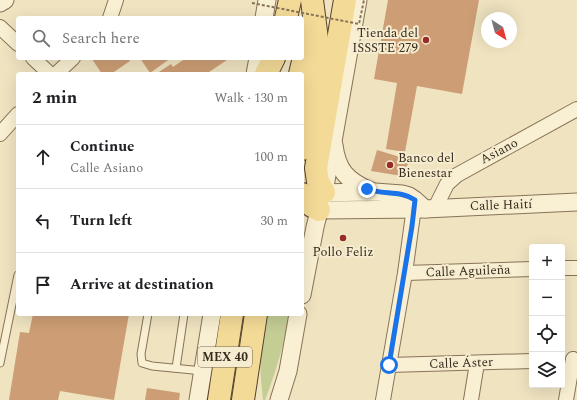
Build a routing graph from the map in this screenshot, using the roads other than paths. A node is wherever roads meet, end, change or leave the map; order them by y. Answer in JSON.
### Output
{"nodes":[{"id":1,"x":5,"y":0,"type":"edge"},
{"id":2,"x":116,"y":0,"type":"edge"},
{"id":3,"x":290,"y":0,"type":"edge"},
{"id":4,"x":345,"y":0,"type":"edge"},
{"id":5,"x":358,"y":0,"type":"edge"},
{"id":6,"x":260,"y":2,"type":"edge"},
{"id":7,"x":0,"y":3,"type":"edge"},
{"id":8,"x":315,"y":6,"type":"edge"},
{"id":9,"x":111,"y":16,"type":"edge"},
{"id":10,"x":264,"y":16,"type":"edge"},
{"id":11,"x":286,"y":16,"type":"edge"},
{"id":12,"x":1,"y":29,"type":"edge"},
{"id":13,"x":16,"y":42,"type":"edge"},
{"id":14,"x":304,"y":56,"type":"edge"},
{"id":15,"x":35,"y":60,"type":"edge"},
{"id":16,"x":71,"y":60,"type":"edge"},
{"id":17,"x":258,"y":60,"type":"edge"},
{"id":18,"x":273,"y":60,"type":"edge"},
{"id":19,"x":279,"y":60,"type":"edge"},
{"id":20,"x":303,"y":60,"type":"edge"},
{"id":21,"x":48,"y":72,"type":"edge"},
{"id":22,"x":58,"y":72,"type":"edge"},
{"id":23,"x":255,"y":72,"type":"edge"},
{"id":24,"x":267,"y":72,"type":"edge"},
{"id":25,"x":276,"y":72,"type":"edge"},
{"id":26,"x":300,"y":72,"type":"edge"},
{"id":27,"x":577,"y":109,"type":"edge"},
{"id":28,"x":16,"y":116,"type":"edge"},
{"id":29,"x":0,"y":134,"type":"edge"},
{"id":30,"x":333,"y":134,"type":"junction"},
{"id":31,"x":304,"y":140,"type":"edge"},
{"id":32,"x":375,"y":192,"type":"junction"},
{"id":33,"x":304,"y":196,"type":"edge"},
{"id":34,"x":321,"y":201,"type":"junction"},
{"id":35,"x":577,"y":202,"type":"edge"},
{"id":36,"x":422,"y":206,"type":"junction"},
{"id":37,"x":565,"y":268,"type":"edge"},
{"id":38,"x":577,"y":268,"type":"edge"},
{"id":39,"x":529,"y":269,"type":"edge"},
{"id":40,"x":405,"y":273,"type":"junction"},
{"id":41,"x":16,"y":285,"type":"edge"},
{"id":42,"x":304,"y":285,"type":"edge"},
{"id":43,"x":148,"y":316,"type":"edge"},
{"id":44,"x":184,"y":316,"type":"edge"},
{"id":45,"x":212,"y":316,"type":"edge"},
{"id":46,"x":232,"y":316,"type":"edge"},
{"id":47,"x":256,"y":316,"type":"edge"},
{"id":48,"x":298,"y":316,"type":"edge"},
{"id":49,"x":571,"y":359,"type":"edge"},
{"id":50,"x":529,"y":361,"type":"edge"},
{"id":51,"x":0,"y":363,"type":"edge"},
{"id":52,"x":477,"y":363,"type":"junction"},
{"id":53,"x":248,"y":364,"type":"junction"},
{"id":54,"x":389,"y":365,"type":"junction"},
{"id":55,"x":176,"y":368,"type":"junction"},
{"id":56,"x":203,"y":371,"type":"junction"},
{"id":57,"x":288,"y":371,"type":"junction"},
{"id":58,"x":198,"y":400,"type":"edge"},
{"id":59,"x":219,"y":400,"type":"edge"},
{"id":60,"x":243,"y":400,"type":"edge"},
{"id":61,"x":257,"y":400,"type":"edge"},
{"id":62,"x":279,"y":400,"type":"edge"},
{"id":63,"x":286,"y":400,"type":"edge"},
{"id":64,"x":383,"y":400,"type":"edge"},
{"id":65,"x":471,"y":400,"type":"edge"},
{"id":66,"x":566,"y":400,"type":"edge"}],
"edges":[{"from":1,"to":7,"type":"street"},
{"from":2,"to":9,"type":"street"},
{"from":3,"to":11,"type":"main road"},
{"from":4,"to":34,"type":"main road"},
{"from":5,"to":30,"type":"street"},
{"from":6,"to":10,"type":"street"},
{"from":8,"to":14,"type":"main road"},
{"from":8,"to":31,"type":"main road"},
{"from":12,"to":13,"type":"street"},
{"from":15,"to":21,"type":"street"},
{"from":16,"to":22,"type":"street"},
{"from":17,"to":23,"type":"street"},
{"from":18,"to":24,"type":"main road"},
{"from":19,"to":25,"type":"main road"},
{"from":20,"to":26,"type":"main road"},
{"from":27,"to":36,"type":"street","name":"Asiano"},
{"from":28,"to":29,"type":"street"},
{"from":30,"to":32,"type":"street"},
{"from":30,"to":34,"type":"street"},
{"from":32,"to":34,"type":"street"},
{"from":32,"to":36,"type":"street"},
{"from":33,"to":34,"type":"main road"},
{"from":34,"to":36,"type":"street","name":"Calle Haití"},
{"from":34,"to":42,"type":"street"},
{"from":35,"to":36,"type":"street","name":"Calle Haití"},
{"from":36,"to":40,"type":"street","name":"Asiano"},
{"from":37,"to":38,"type":"street"},
{"from":39,"to":40,"type":"street","name":"Calle Aguileña"},
{"from":40,"to":54,"type":"street","name":"Asiano"},
{"from":41,"to":51,"type":"lane"},
{"from":43,"to":55,"type":"lane"},
{"from":44,"to":55,"type":"lane"},
{"from":45,"to":56,"type":"street"},
{"from":46,"to":59,"type":"main road","number":"MEX 40"},
{"from":47,"to":53,"type":"main road","number":"MEX 40"},
{"from":48,"to":57,"type":"street"},
{"from":49,"to":66,"type":"street"},
{"from":50,"to":52,"type":"street","name":"Calle Áster"},
{"from":52,"to":54,"type":"street","name":"Calle Áster"},
{"from":52,"to":65,"type":"street"},
{"from":53,"to":60,"type":"main road","number":"MEX 40"},
{"from":53,"to":61,"type":"main road"},
{"from":54,"to":64,"type":"street","name":"Asiano"},
{"from":55,"to":56,"type":"lane"},
{"from":56,"to":58,"type":"street"},
{"from":57,"to":62,"type":"street"},
{"from":57,"to":63,"type":"street"}]}
